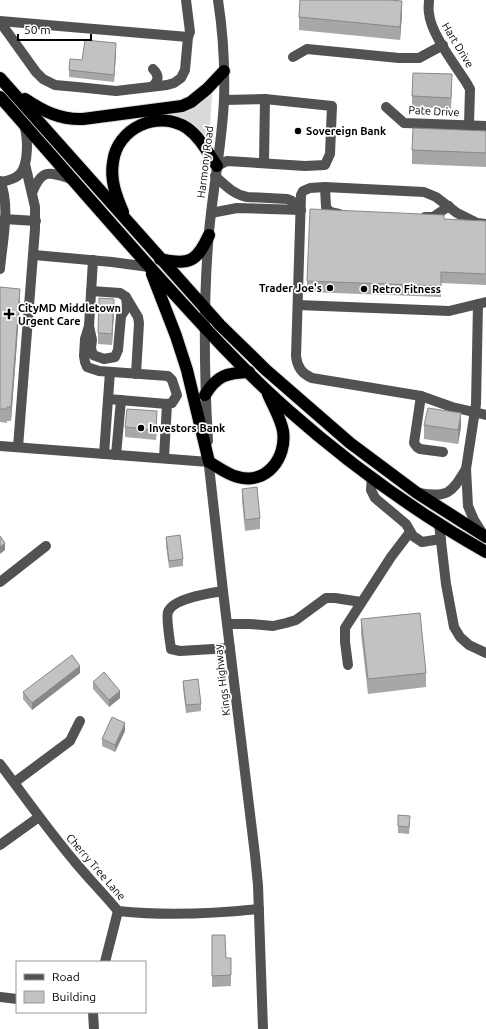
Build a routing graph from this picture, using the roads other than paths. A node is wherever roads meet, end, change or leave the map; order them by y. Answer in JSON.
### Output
{"nodes":[{"id":1,"x":186,"y":0,"type":"edge"},
{"id":2,"x":218,"y":0,"type":"edge"},
{"id":3,"x":429,"y":0,"type":"edge"},
{"id":4,"x":0,"y":21,"type":"edge"},
{"id":5,"x":188,"y":37,"type":"junction"},
{"id":6,"x":443,"y":45,"type":"junction"},
{"id":7,"x":293,"y":57,"type":"dead end"},
{"id":8,"x":153,"y":69,"type":"dead end"},
{"id":9,"x":224,"y":71,"type":"junction"},
{"id":10,"x":0,"y":78,"type":"edge"},
{"id":11,"x":153,"y":86,"type":"junction"},
{"id":12,"x":9,"y":89,"type":"junction"},
{"id":13,"x":0,"y":97,"type":"edge"},
{"id":14,"x":265,"y":99,"type":"junction"},
{"id":15,"x":224,"y":100,"type":"junction"},
{"id":16,"x":386,"y":107,"type":"dead end"},
{"id":17,"x":24,"y":125,"type":"junction"},
{"id":18,"x":469,"y":125,"type":"junction"},
{"id":19,"x":486,"y":126,"type":"edge"},
{"id":20,"x":264,"y":162,"type":"junction"},
{"id":21,"x":25,"y":164,"type":"junction"},
{"id":22,"x":216,"y":171,"type":"junction"},
{"id":23,"x":71,"y":178,"type":"junction"},
{"id":24,"x":0,"y":182,"type":"edge"},
{"id":25,"x":325,"y":187,"type":"junction"},
{"id":26,"x":32,"y":193,"type":"junction"},
{"id":27,"x":448,"y":206,"type":"junction"},
{"id":28,"x":301,"y":210,"type":"junction"},
{"id":29,"x":211,"y":213,"type":"junction"},
{"id":30,"x":351,"y":214,"type":"edge"},
{"id":31,"x":418,"y":217,"type":"edge"},
{"id":32,"x":4,"y":219,"type":"junction"},
{"id":33,"x":36,"y":221,"type":"junction"},
{"id":34,"x":128,"y":222,"type":"junction"},
{"id":35,"x":486,"y":224,"type":"edge"},
{"id":36,"x":209,"y":235,"type":"junction"},
{"id":37,"x":34,"y":255,"type":"junction"},
{"id":38,"x":160,"y":259,"type":"junction"},
{"id":39,"x":94,"y":260,"type":"junction"},
{"id":40,"x":149,"y":267,"type":"junction"},
{"id":41,"x":0,"y":269,"type":"edge"},
{"id":42,"x":91,"y":291,"type":"junction"},
{"id":43,"x":126,"y":297,"type":"junction"},
{"id":44,"x":482,"y":303,"type":"edge"},
{"id":45,"x":298,"y":305,"type":"junction"},
{"id":46,"x":205,"y":308,"type":"junction"},
{"id":47,"x":89,"y":326,"type":"junction"},
{"id":48,"x":204,"y":328,"type":"junction"},
{"id":49,"x":110,"y":372,"type":"junction"},
{"id":50,"x":249,"y":372,"type":"junction"},
{"id":51,"x":136,"y":374,"type":"junction"},
{"id":52,"x":266,"y":389,"type":"junction"},
{"id":53,"x":205,"y":395,"type":"junction"},
{"id":54,"x":421,"y":396,"type":"junction"},
{"id":55,"x":108,"y":399,"type":"junction"},
{"id":56,"x":123,"y":400,"type":"junction"},
{"id":57,"x":167,"y":404,"type":"junction"},
{"id":58,"x":475,"y":413,"type":"junction"},
{"id":59,"x":486,"y":415,"type":"edge"},
{"id":60,"x":0,"y":446,"type":"edge"},
{"id":61,"x":18,"y":448,"type":"junction"},
{"id":62,"x":443,"y":452,"type":"dead end"},
{"id":63,"x":104,"y":454,"type":"junction"},
{"id":64,"x":118,"y":455,"type":"junction"},
{"id":65,"x":164,"y":458,"type":"junction"},
{"id":66,"x":209,"y":462,"type":"junction"},
{"id":67,"x":466,"y":469,"type":"junction"},
{"id":68,"x":372,"y":477,"type":"junction"},
{"id":69,"x":417,"y":493,"type":"junction"},
{"id":70,"x":412,"y":506,"type":"junction"},
{"id":71,"x":402,"y":521,"type":"junction"},
{"id":72,"x":440,"y":524,"type":"junction"},
{"id":73,"x":410,"y":532,"type":"junction"},
{"id":74,"x":485,"y":536,"type":"edge"},
{"id":75,"x":441,"y":539,"type":"junction"},
{"id":76,"x":46,"y":546,"type":"dead end"},
{"id":77,"x":486,"y":552,"type":"edge"},
{"id":78,"x":0,"y":582,"type":"edge"},
{"id":79,"x":223,"y":591,"type":"junction"},
{"id":80,"x":361,"y":602,"type":"junction"},
{"id":81,"x":227,"y":624,"type":"junction"},
{"id":82,"x":230,"y":648,"type":"junction"},
{"id":83,"x":486,"y":653,"type":"edge"},
{"id":84,"x":348,"y":665,"type":"dead end"},
{"id":85,"x":80,"y":721,"type":"dead end"},
{"id":86,"x":0,"y":764,"type":"edge"},
{"id":87,"x":15,"y":782,"type":"junction"},
{"id":88,"x":39,"y":817,"type":"junction"},
{"id":89,"x":0,"y":845,"type":"edge"},
{"id":90,"x":259,"y":909,"type":"junction"},
{"id":91,"x":118,"y":911,"type":"junction"},
{"id":92,"x":104,"y":961,"type":"edge"},
{"id":93,"x":0,"y":997,"type":"edge"},
{"id":94,"x":16,"y":999,"type":"edge"},
{"id":95,"x":94,"y":1013,"type":"edge"},
{"id":96,"x":94,"y":1029,"type":"edge"},
{"id":97,"x":263,"y":1029,"type":"edge"}],
"edges":[{"from":1,"to":5,"type":"street"},
{"from":2,"to":9,"type":"street","name":"Harmony Road"},
{"from":3,"to":6,"type":"street","name":"Hart Drive"},
{"from":4,"to":5,"type":"street"},
{"from":4,"to":11,"type":"street"},
{"from":5,"to":11,"type":"street"},
{"from":6,"to":7,"type":"street"},
{"from":6,"to":18,"type":"street","name":"Hart Drive"},
{"from":8,"to":11,"type":"street"},
{"from":9,"to":12,"type":"highway"},
{"from":9,"to":15,"type":"street","name":"Harmony Road"},
{"from":10,"to":12,"type":"highway"},
{"from":12,"to":34,"type":"highway"},
{"from":13,"to":17,"type":"highway"},
{"from":14,"to":15,"type":"street"},
{"from":14,"to":20,"type":"street"},
{"from":14,"to":20,"type":"street"},
{"from":15,"to":22,"type":"street","name":"Harmony Road"},
{"from":16,"to":18,"type":"street","name":"Pate Drive"},
{"from":17,"to":21,"type":"street"},
{"from":17,"to":23,"type":"highway"},
{"from":18,"to":19,"type":"street","name":"Pate Drive"},
{"from":20,"to":22,"type":"street"},
{"from":21,"to":24,"type":"street"},
{"from":21,"to":26,"type":"street"},
{"from":22,"to":28,"type":"street"},
{"from":22,"to":29,"type":"street","name":"Harmony Road"},
{"from":22,"to":34,"type":"highway"},
{"from":23,"to":26,"type":"street"},
{"from":23,"to":40,"type":"highway"},
{"from":24,"to":32,"type":"street"},
{"from":25,"to":27,"type":"street"},
{"from":25,"to":28,"type":"street"},
{"from":25,"to":30,"type":"street"},
{"from":26,"to":33,"type":"street"},
{"from":27,"to":31,"type":"street"},
{"from":27,"to":35,"type":"street"},
{"from":28,"to":29,"type":"street"},
{"from":28,"to":45,"type":"street"},
{"from":29,"to":36,"type":"street","name":"Harmony Road"},
{"from":32,"to":33,"type":"street"},
{"from":32,"to":41,"type":"street"},
{"from":33,"to":37,"type":"street"},
{"from":34,"to":38,"type":"highway"},
{"from":36,"to":38,"type":"highway"},
{"from":36,"to":46,"type":"street","name":"Harmony Road"},
{"from":37,"to":39,"type":"street"},
{"from":37,"to":61,"type":"street"},
{"from":38,"to":46,"type":"highway"},
{"from":39,"to":40,"type":"street"},
{"from":39,"to":42,"type":"street"},
{"from":40,"to":48,"type":"highway"},
{"from":40,"to":66,"type":"highway"},
{"from":42,"to":43,"type":"street"},
{"from":42,"to":47,"type":"street"},
{"from":43,"to":47,"type":"street"},
{"from":43,"to":51,"type":"street"},
{"from":44,"to":45,"type":"street"},
{"from":44,"to":58,"type":"street"},
{"from":45,"to":54,"type":"street"},
{"from":46,"to":48,"type":"street","name":"Harmony Road"},
{"from":46,"to":69,"type":"highway"},
{"from":47,"to":49,"type":"street"},
{"from":48,"to":50,"type":"highway"},
{"from":48,"to":53,"type":"street","name":"Kings Highway"},
{"from":49,"to":51,"type":"street"},
{"from":49,"to":55,"type":"street"},
{"from":50,"to":52,"type":"highway"},
{"from":50,"to":53,"type":"highway"},
{"from":51,"to":57,"type":"street"},
{"from":52,"to":66,"type":"highway"},
{"from":52,"to":68,"type":"highway"},
{"from":53,"to":66,"type":"street","name":"Kings Highway"},
{"from":54,"to":58,"type":"street"},
{"from":54,"to":62,"type":"street"},
{"from":55,"to":56,"type":"street"},
{"from":55,"to":63,"type":"street"},
{"from":56,"to":57,"type":"street"},
{"from":56,"to":64,"type":"street"},
{"from":57,"to":65,"type":"street"},
{"from":58,"to":59,"type":"street"},
{"from":58,"to":67,"type":"street"},
{"from":60,"to":61,"type":"street"},
{"from":61,"to":63,"type":"street"},
{"from":63,"to":64,"type":"street"},
{"from":64,"to":65,"type":"street"},
{"from":65,"to":66,"type":"street"},
{"from":66,"to":79,"type":"street","name":"Kings Highway"},
{"from":67,"to":69,"type":"street"},
{"from":67,"to":74,"type":"street"},
{"from":68,"to":70,"type":"highway"},
{"from":68,"to":71,"type":"street"},
{"from":69,"to":74,"type":"highway"},
{"from":70,"to":71,"type":"street"},
{"from":70,"to":72,"type":"highway"},
{"from":71,"to":73,"type":"street"},
{"from":72,"to":75,"type":"street"},
{"from":72,"to":77,"type":"highway"},
{"from":73,"to":75,"type":"street"},
{"from":73,"to":80,"type":"street"},
{"from":75,"to":83,"type":"street"},
{"from":76,"to":78,"type":"street"},
{"from":79,"to":81,"type":"street","name":"Kings Highway"},
{"from":79,"to":82,"type":"street"},
{"from":80,"to":81,"type":"street"},
{"from":80,"to":84,"type":"street"},
{"from":81,"to":82,"type":"street","name":"Kings Highway"},
{"from":82,"to":90,"type":"street","name":"Kings Highway"},
{"from":85,"to":87,"type":"street"},
{"from":86,"to":87,"type":"street","name":"Cherry Tree Lane"},
{"from":87,"to":88,"type":"street","name":"Cherry Tree Lane"},
{"from":88,"to":89,"type":"street"},
{"from":88,"to":91,"type":"street","name":"Cherry Tree Lane"},
{"from":90,"to":91,"type":"street","name":"Cherry Tree Lane"},
{"from":90,"to":97,"type":"street","name":"Kings Highway"},
{"from":91,"to":92,"type":"street"},
{"from":93,"to":94,"type":"street"},
{"from":95,"to":96,"type":"street"}]}
